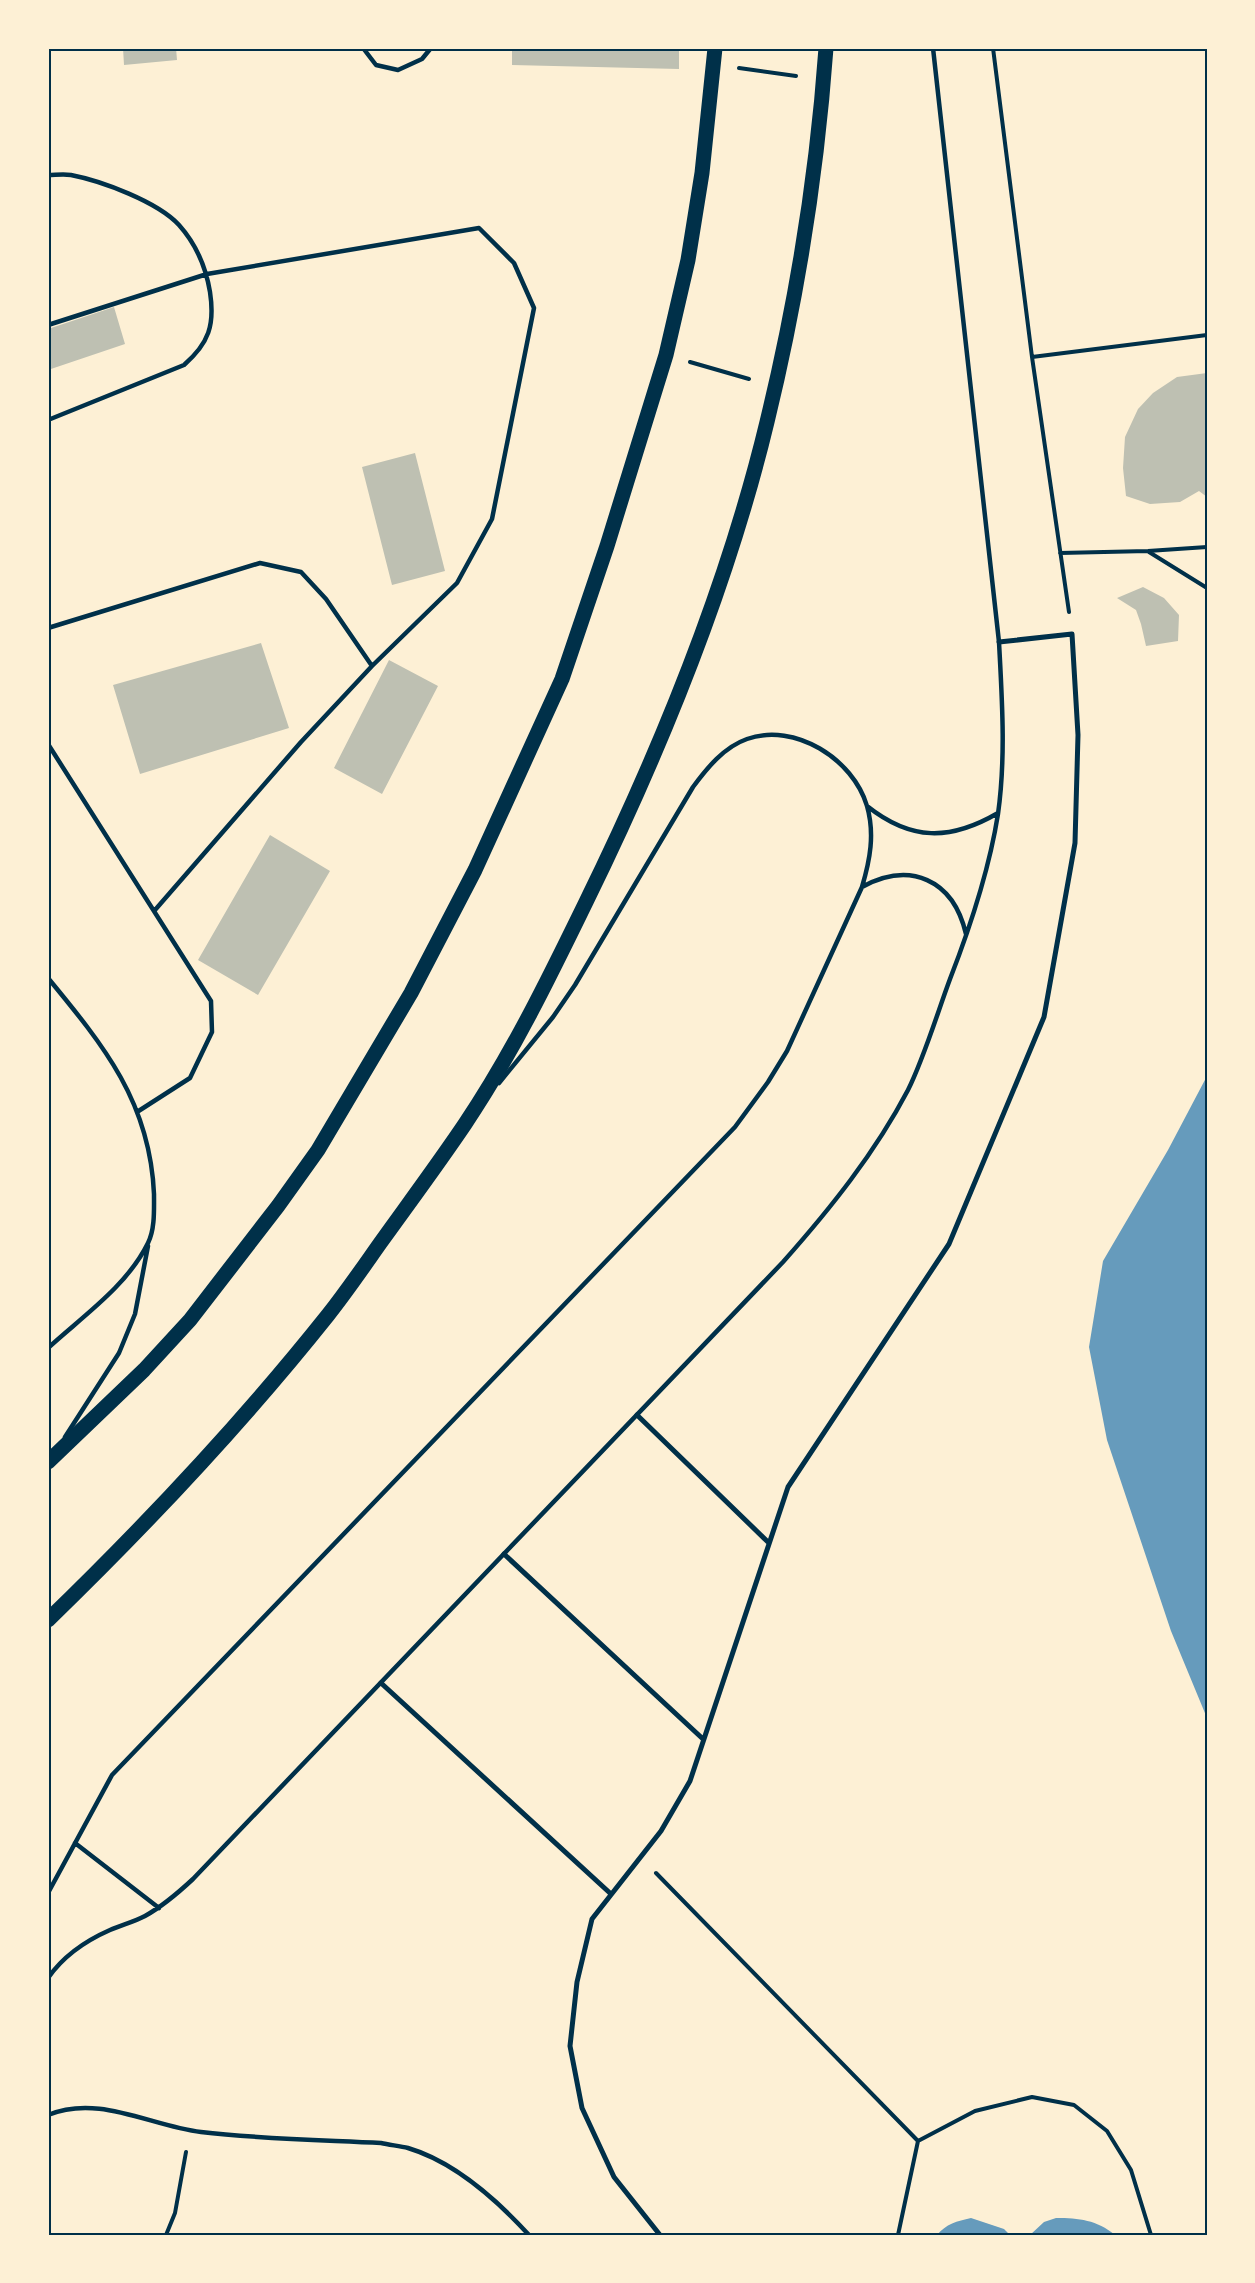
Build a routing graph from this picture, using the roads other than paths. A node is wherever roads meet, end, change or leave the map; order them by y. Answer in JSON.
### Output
{"nodes":[{"id":1,"x":363,"y":48,"type":"edge"},
{"id":2,"x":431,"y":48,"type":"edge"},
{"id":3,"x":715,"y":48,"type":"edge"},
{"id":4,"x":826,"y":48,"type":"edge"},
{"id":5,"x":933,"y":48,"type":"edge"},
{"id":6,"x":48,"y":175,"type":"edge"},
{"id":7,"x":207,"y":274,"type":"junction"},
{"id":8,"x":48,"y":325,"type":"edge"},
{"id":9,"x":48,"y":420,"type":"edge"},
{"id":10,"x":48,"y":628,"type":"edge"},
{"id":11,"x":999,"y":642,"type":"junction"},
{"id":12,"x":372,"y":666,"type":"junction"},
{"id":13,"x":48,"y":744,"type":"edge"},
{"id":14,"x":867,"y":806,"type":"junction"},
{"id":15,"x":998,"y":813,"type":"junction"},
{"id":16,"x":862,"y":887,"type":"junction"},
{"id":17,"x":155,"y":910,"type":"junction"},
{"id":18,"x":967,"y":936,"type":"junction"},
{"id":19,"x":48,"y":978,"type":"edge"},
{"id":20,"x":137,"y":1112,"type":"junction"},
{"id":21,"x":466,"y":1122,"type":"junction"},
{"id":22,"x":149,"y":1241,"type":"junction"},
{"id":23,"x":48,"y":1348,"type":"edge"},
{"id":24,"x":637,"y":1415,"type":"junction"},
{"id":25,"x":49,"y":1461,"type":"edge"},
{"id":26,"x":769,"y":1543,"type":"junction"},
{"id":27,"x":504,"y":1554,"type":"junction"},
{"id":28,"x":48,"y":1620,"type":"edge"},
{"id":29,"x":381,"y":1683,"type":"junction"},
{"id":30,"x":704,"y":1739,"type":"junction"},
{"id":31,"x":75,"y":1843,"type":"junction"},
{"id":32,"x":48,"y":1893,"type":"edge"},
{"id":33,"x":611,"y":1894,"type":"junction"},
{"id":34,"x":159,"y":1908,"type":"junction"},
{"id":35,"x":48,"y":1978,"type":"edge"},
{"id":36,"x":48,"y":2115,"type":"edge"},
{"id":37,"x":529,"y":2235,"type":"edge"},
{"id":38,"x":660,"y":2235,"type":"edge"}],
"edges":[{"from":1,"to":2,"type":"lane"},
{"from":3,"to":25,"type":"main road"},
{"from":4,"to":21,"type":"main road"},
{"from":5,"to":11,"type":"lane"},
{"from":6,"to":7,"type":"lane"},
{"from":7,"to":8,"type":"lane"},
{"from":7,"to":9,"type":"lane"},
{"from":7,"to":12,"type":"lane"},
{"from":10,"to":12,"type":"lane"},
{"from":11,"to":15,"type":"lane"},
{"from":11,"to":26,"type":"street"},
{"from":12,"to":17,"type":"lane"},
{"from":13,"to":17,"type":"lane"},
{"from":14,"to":15,"type":"lane"},
{"from":14,"to":16,"type":"lane"},
{"from":14,"to":21,"type":"lane"},
{"from":15,"to":18,"type":"lane"},
{"from":16,"to":18,"type":"lane"},
{"from":16,"to":31,"type":"lane"},
{"from":17,"to":20,"type":"lane"},
{"from":18,"to":24,"type":"lane"},
{"from":19,"to":20,"type":"lane"},
{"from":20,"to":22,"type":"lane"},
{"from":21,"to":28,"type":"main road"},
{"from":22,"to":23,"type":"lane"},
{"from":22,"to":25,"type":"lane"},
{"from":24,"to":26,"type":"street"},
{"from":24,"to":27,"type":"lane"},
{"from":26,"to":30,"type":"street"},
{"from":27,"to":29,"type":"lane"},
{"from":27,"to":30,"type":"street"},
{"from":29,"to":33,"type":"street"},
{"from":29,"to":34,"type":"lane"},
{"from":30,"to":33,"type":"street"},
{"from":31,"to":32,"type":"lane"},
{"from":31,"to":34,"type":"lane"},
{"from":33,"to":38,"type":"street"},
{"from":34,"to":35,"type":"lane"},
{"from":36,"to":37,"type":"lane"}]}
